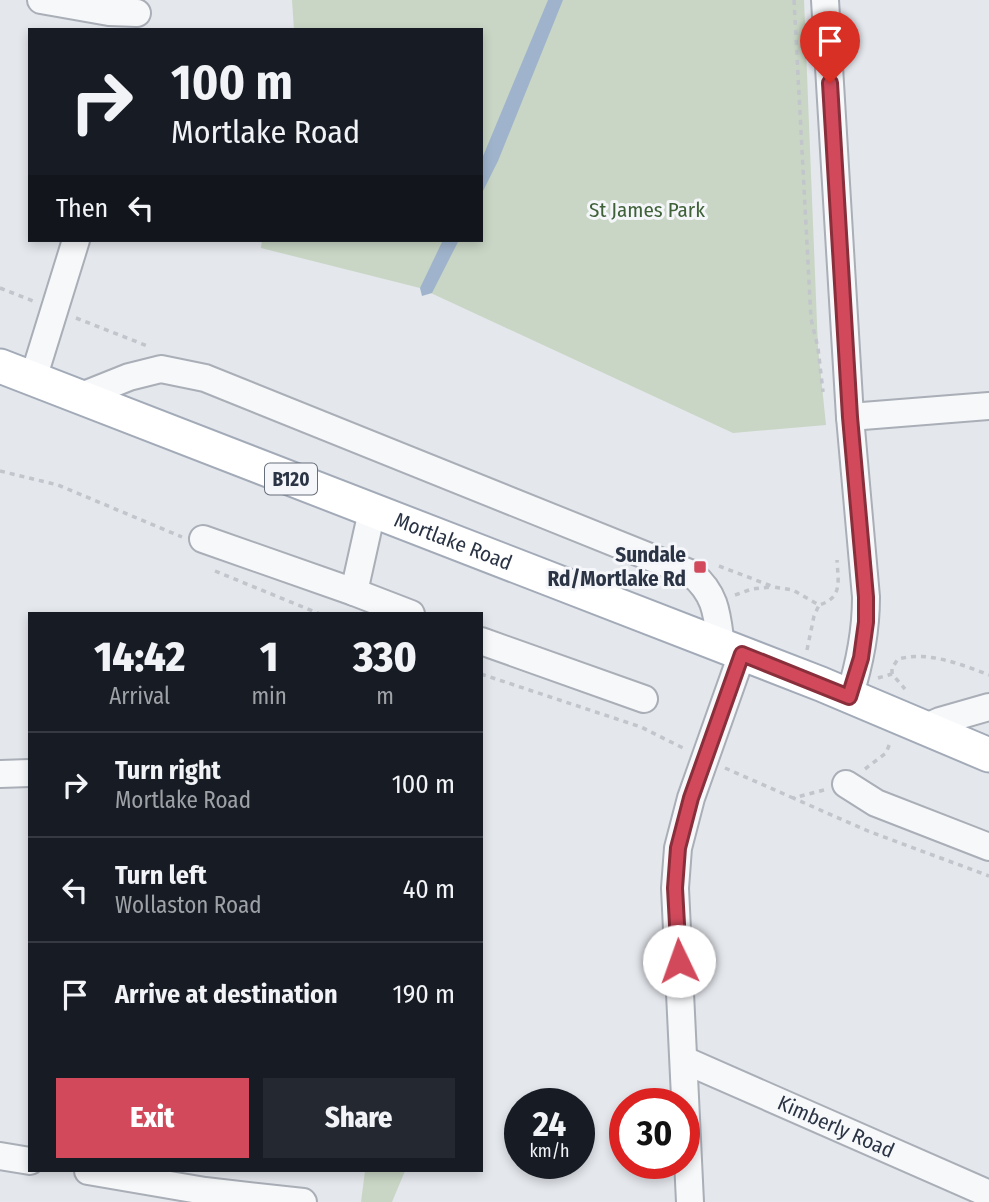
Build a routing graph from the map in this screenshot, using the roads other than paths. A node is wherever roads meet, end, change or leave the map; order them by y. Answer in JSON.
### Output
{"nodes":[{"id":1,"x":41,"y":0,"type":"edge"},
{"id":2,"x":825,"y":0,"type":"edge"},
{"id":3,"x":136,"y":14,"type":"edge"},
{"id":4,"x":75,"y":242,"type":"edge"},
{"id":5,"x":0,"y":366,"type":"edge"},
{"id":6,"x":33,"y":379,"type":"junction"},
{"id":7,"x":79,"y":397,"type":"junction"},
{"id":8,"x":989,"y":406,"type":"edge"},
{"id":9,"x":850,"y":417,"type":"junction"},
{"id":10,"x":372,"y":511,"type":"junction"},
{"id":11,"x":196,"y":540,"type":"road end"},
{"id":12,"x":354,"y":592,"type":"junction"},
{"id":13,"x":406,"y":612,"type":"edge"},
{"id":14,"x":483,"y":641,"type":"edge"},
{"id":15,"x":732,"y":650,"type":"junction"},
{"id":16,"x":853,"y":684,"type":"junction"},
{"id":17,"x":644,"y":699,"type":"dead end"},
{"id":18,"x":989,"y":707,"type":"edge"},
{"id":19,"x":912,"y":723,"type":"junction"},
{"id":20,"x":989,"y":755,"type":"edge"},
{"id":21,"x":28,"y":773,"type":"edge"},
{"id":22,"x":0,"y":774,"type":"edge"},
{"id":23,"x":846,"y":784,"type":"road end"},
{"id":24,"x":989,"y":847,"type":"edge"},
{"id":25,"x":684,"y":1060,"type":"junction"},
{"id":26,"x":0,"y":1156,"type":"edge"},
{"id":27,"x":28,"y":1161,"type":"edge"},
{"id":28,"x":93,"y":1172,"type":"edge"},
{"id":29,"x":974,"y":1194,"type":"edge"},
{"id":30,"x":206,"y":1197,"type":"edge"},
{"id":31,"x":303,"y":1202,"type":"edge"},
{"id":32,"x":690,"y":1202,"type":"edge"}],
"edges":[{"from":1,"to":3,"type":"street"},
{"from":2,"to":9,"type":"street"},
{"from":4,"to":6,"type":"street"},
{"from":5,"to":6,"type":"main road","name":"Mortlake Road","number":"B120"},
{"from":6,"to":7,"type":"main road","name":"Mortlake Road","number":"B120"},
{"from":7,"to":10,"type":"main road","name":"Mortlake Road","number":"B120"},
{"from":7,"to":15,"type":"street"},
{"from":8,"to":9,"type":"street"},
{"from":9,"to":16,"type":"street"},
{"from":10,"to":12,"type":"street","name":"Mortlake Road"},
{"from":10,"to":15,"type":"main road","name":"Mortlake Road","number":"B120"},
{"from":11,"to":12,"type":"street"},
{"from":12,"to":13,"type":"street"},
{"from":14,"to":17,"type":"street"},
{"from":15,"to":16,"type":"main road","name":"Mortlake Road","number":"B120"},
{"from":15,"to":25,"type":"street"},
{"from":16,"to":19,"type":"main road","name":"Mortlake Road","number":"B120"},
{"from":18,"to":19,"type":"street"},
{"from":19,"to":20,"type":"main road","name":"Mortlake Road","number":"B120"},
{"from":21,"to":22,"type":"street"},
{"from":23,"to":24,"type":"street"},
{"from":25,"to":29,"type":"street","name":"Kimberly Road"},
{"from":25,"to":32,"type":"street"},
{"from":26,"to":27,"type":"street"},
{"from":28,"to":30,"type":"street"},
{"from":30,"to":31,"type":"street"}]}
